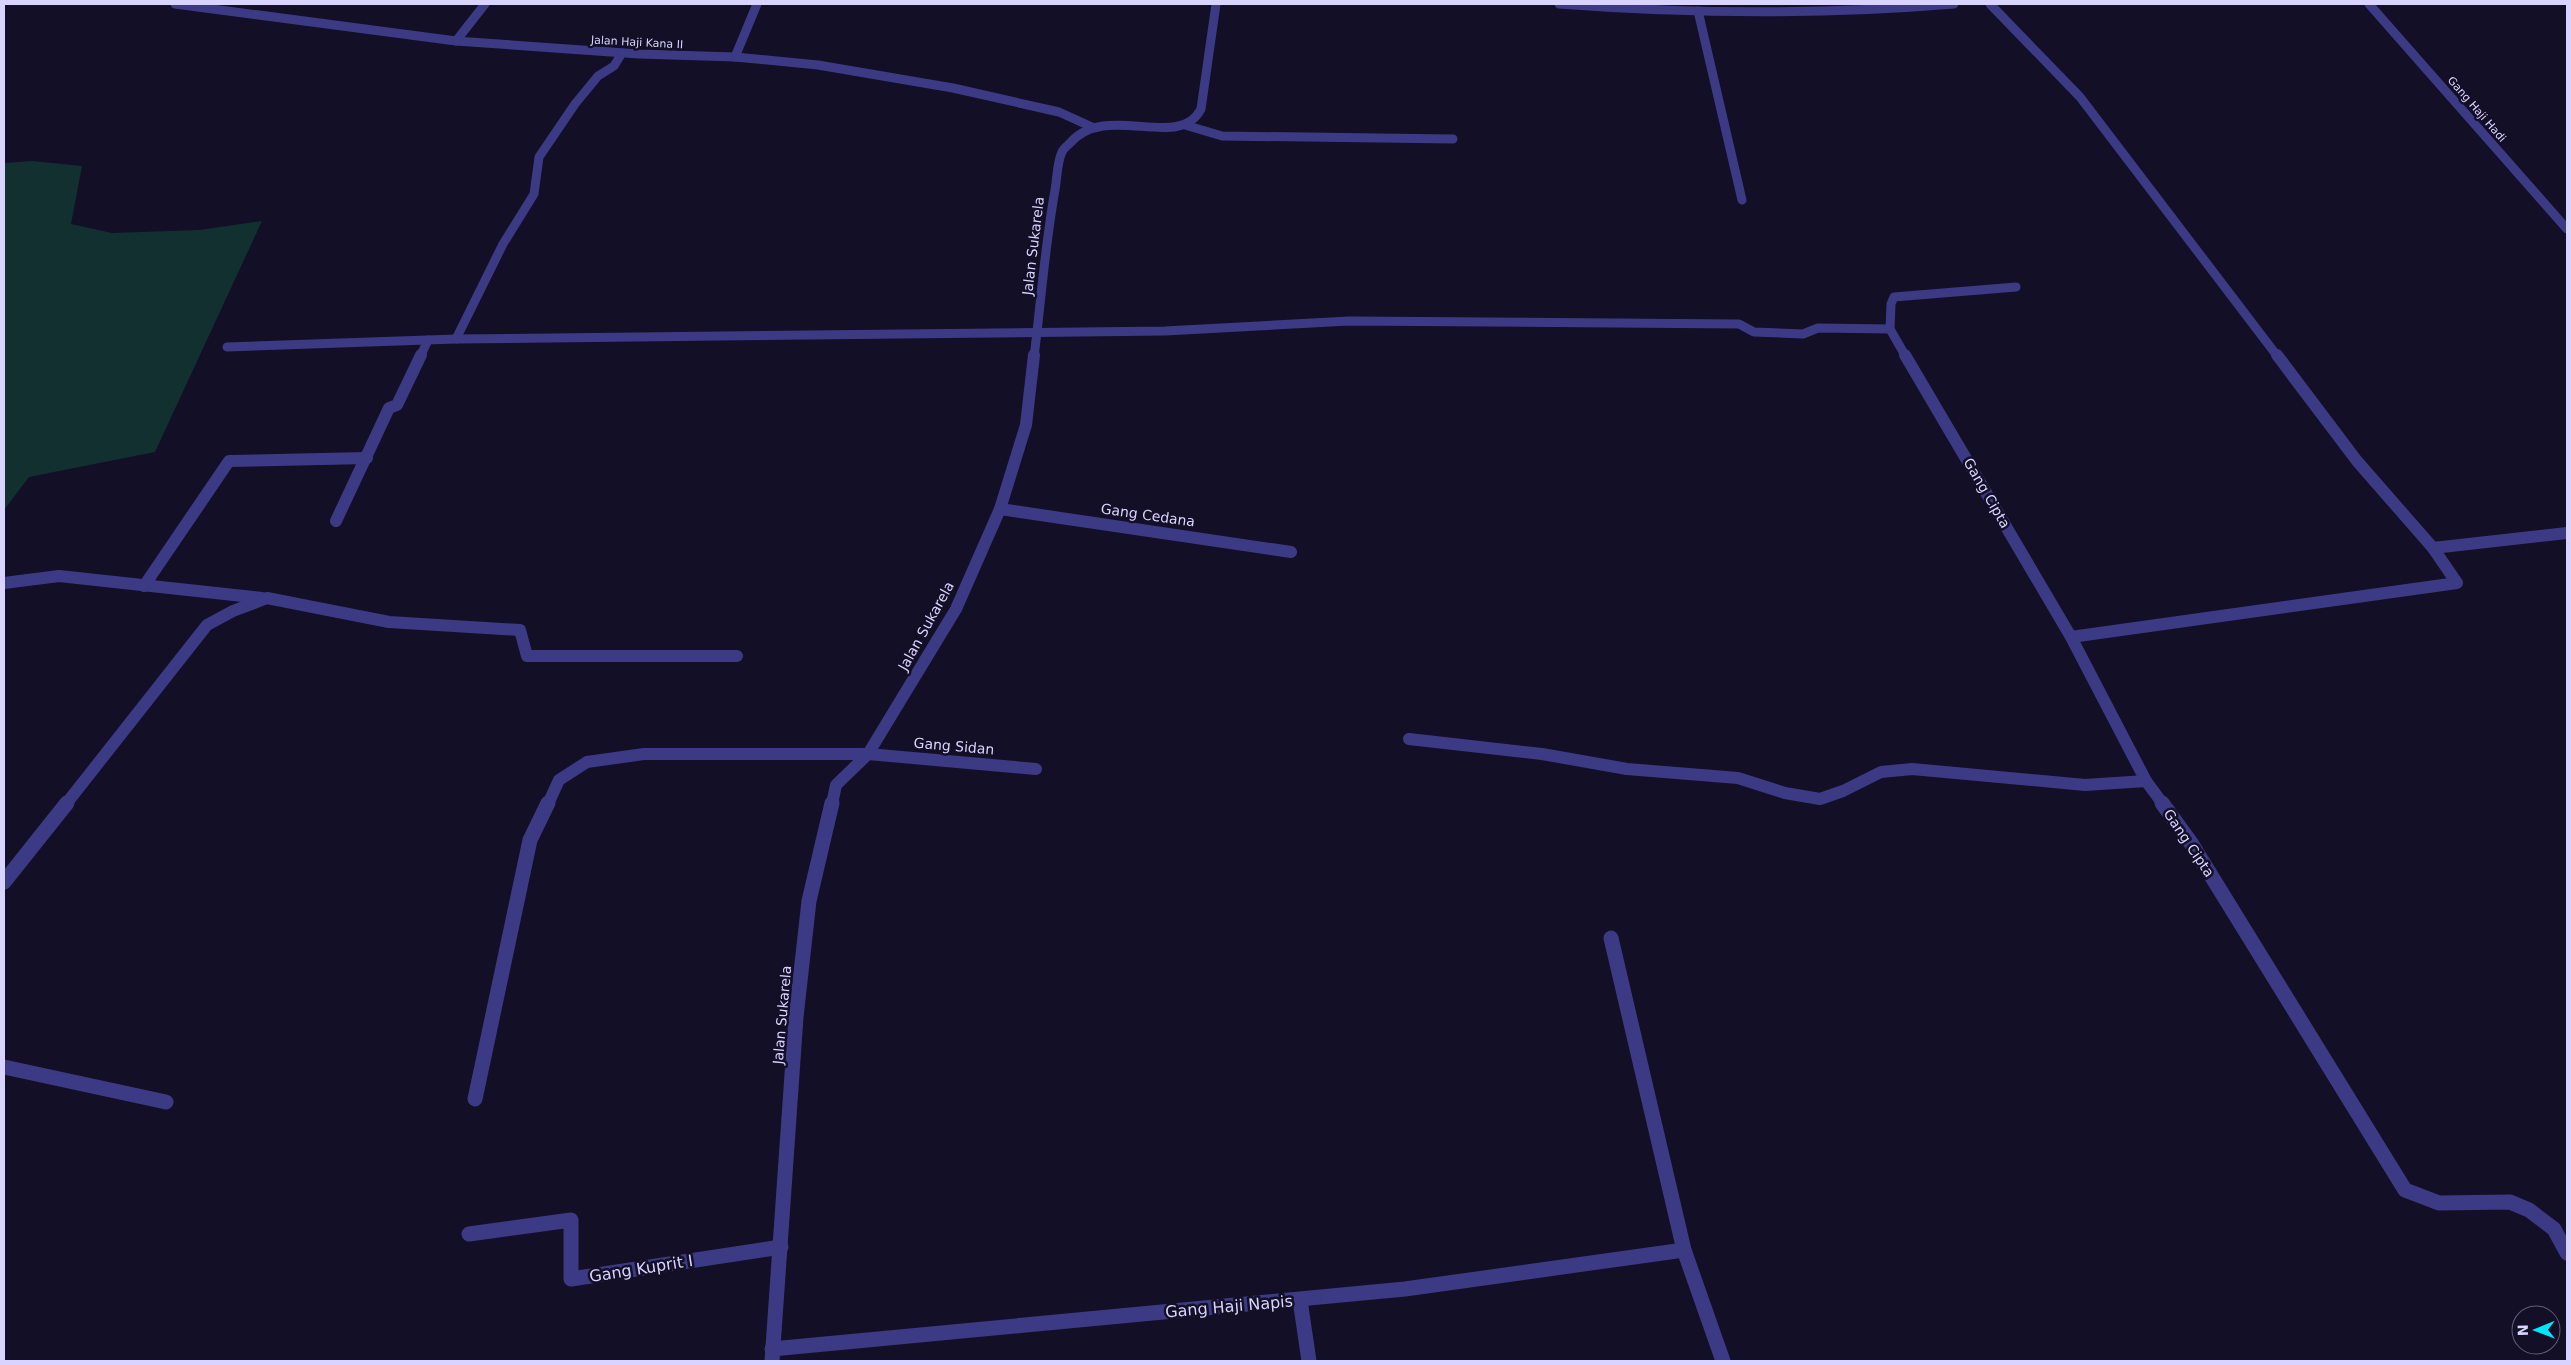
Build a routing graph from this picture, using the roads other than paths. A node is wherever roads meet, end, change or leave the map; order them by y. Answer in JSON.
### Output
{"nodes":[{"id":1,"x":175,"y":4,"type":"edge"},
{"id":2,"x":485,"y":4,"type":"edge"},
{"id":3,"x":757,"y":4,"type":"edge"},
{"id":4,"x":1216,"y":4,"type":"edge"},
{"id":5,"x":1559,"y":4,"type":"edge"},
{"id":6,"x":1954,"y":4,"type":"edge"},
{"id":7,"x":1990,"y":4,"type":"edge"},
{"id":8,"x":2369,"y":4,"type":"edge"},
{"id":9,"x":1590,"y":5,"type":"edge"},
{"id":10,"x":1698,"y":11,"type":"junction"},
{"id":11,"x":456,"y":41,"type":"junction"},
{"id":12,"x":622,"y":53,"type":"junction"},
{"id":13,"x":736,"y":57,"type":"junction"},
{"id":14,"x":1185,"y":126,"type":"junction"},
{"id":15,"x":1092,"y":127,"type":"junction"},
{"id":16,"x":1453,"y":139,"type":"dead end"},
{"id":17,"x":1742,"y":200,"type":"dead end"},
{"id":18,"x":2567,"y":229,"type":"edge"},
{"id":19,"x":2016,"y":287,"type":"dead end"},
{"id":20,"x":1890,"y":329,"type":"junction"},
{"id":21,"x":1038,"y":332,"type":"junction"},
{"id":22,"x":456,"y":339,"type":"junction"},
{"id":23,"x":428,"y":340,"type":"junction"},
{"id":24,"x":227,"y":347,"type":"dead end"},
{"id":25,"x":367,"y":458,"type":"junction"},
{"id":26,"x":1000,"y":509,"type":"junction"},
{"id":27,"x":336,"y":521,"type":"dead end"},
{"id":28,"x":2567,"y":533,"type":"edge"},
{"id":29,"x":2433,"y":548,"type":"junction"},
{"id":30,"x":1291,"y":552,"type":"dead end"},
{"id":31,"x":4,"y":583,"type":"edge"},
{"id":32,"x":144,"y":586,"type":"junction"},
{"id":33,"x":267,"y":598,"type":"junction"},
{"id":34,"x":2071,"y":637,"type":"junction"},
{"id":35,"x":737,"y":656,"type":"dead end"},
{"id":36,"x":1410,"y":740,"type":"dead end"},
{"id":37,"x":868,"y":754,"type":"junction"},
{"id":38,"x":1036,"y":769,"type":"dead end"},
{"id":39,"x":2146,"y":781,"type":"junction"},
{"id":40,"x":4,"y":882,"type":"edge"},
{"id":41,"x":1611,"y":938,"type":"dead end"},
{"id":42,"x":4,"y":1067,"type":"edge"},
{"id":43,"x":475,"y":1099,"type":"dead end"},
{"id":44,"x":166,"y":1102,"type":"dead end"},
{"id":45,"x":469,"y":1234,"type":"dead end"},
{"id":46,"x":781,"y":1247,"type":"junction"},
{"id":47,"x":1684,"y":1250,"type":"junction"},
{"id":48,"x":2567,"y":1253,"type":"edge"},
{"id":49,"x":1300,"y":1300,"type":"junction"},
{"id":50,"x":772,"y":1355,"type":"edge"},
{"id":51,"x":1309,"y":1361,"type":"edge"},
{"id":52,"x":1723,"y":1361,"type":"edge"}],
"edges":[{"from":1,"to":11,"type":"street","name":"Jalan Haji Kana II"},
{"from":2,"to":11,"type":"street"},
{"from":3,"to":13,"type":"street"},
{"from":4,"to":14,"type":"street"},
{"from":5,"to":9,"type":"street"},
{"from":6,"to":10,"type":"street"},
{"from":7,"to":29,"type":"street"},
{"from":8,"to":18,"type":"street","name":"Gang Haji Hadi"},
{"from":9,"to":10,"type":"street"},
{"from":10,"to":17,"type":"street"},
{"from":11,"to":12,"type":"street","name":"Jalan Haji Kana II"},
{"from":12,"to":13,"type":"street","name":"Jalan Haji Kana II"},
{"from":12,"to":22,"type":"street"},
{"from":13,"to":15,"type":"street","name":"Jalan Haji Kana II"},
{"from":14,"to":15,"type":"street"},
{"from":14,"to":16,"type":"street"},
{"from":15,"to":21,"type":"street","name":"Jalan Sukarela"},
{"from":19,"to":20,"type":"street"},
{"from":20,"to":21,"type":"street"},
{"from":20,"to":34,"type":"street","name":"Gang Cipta"},
{"from":21,"to":22,"type":"street"},
{"from":21,"to":26,"type":"street","name":"Jalan Sukarela"},
{"from":22,"to":23,"type":"street"},
{"from":23,"to":24,"type":"street"},
{"from":23,"to":25,"type":"street"},
{"from":25,"to":27,"type":"street"},
{"from":25,"to":32,"type":"street"},
{"from":26,"to":30,"type":"street","name":"Gang Cedana"},
{"from":26,"to":37,"type":"street","name":"Jalan Sukarela"},
{"from":28,"to":29,"type":"street"},
{"from":29,"to":34,"type":"street"},
{"from":31,"to":32,"type":"street"},
{"from":32,"to":33,"type":"street"},
{"from":33,"to":35,"type":"street"},
{"from":33,"to":40,"type":"street"},
{"from":34,"to":39,"type":"street","name":"Gang Cipta"},
{"from":36,"to":39,"type":"street"},
{"from":37,"to":38,"type":"street","name":"Gang Sidan"},
{"from":37,"to":43,"type":"street","name":"Gang Sidan"},
{"from":37,"to":46,"type":"street","name":"Jalan Sukarela"},
{"from":39,"to":48,"type":"street","name":"Gang Cipta"},
{"from":41,"to":47,"type":"street"},
{"from":42,"to":44,"type":"street"},
{"from":45,"to":46,"type":"street","name":"Gang Kuprit I"},
{"from":46,"to":50,"type":"street","name":"Jalan Sukarela"},
{"from":47,"to":49,"type":"street","name":"Gang Haji Napis"},
{"from":47,"to":52,"type":"street"},
{"from":49,"to":50,"type":"street","name":"Gang Haji Napis"},
{"from":49,"to":51,"type":"street"}]}
